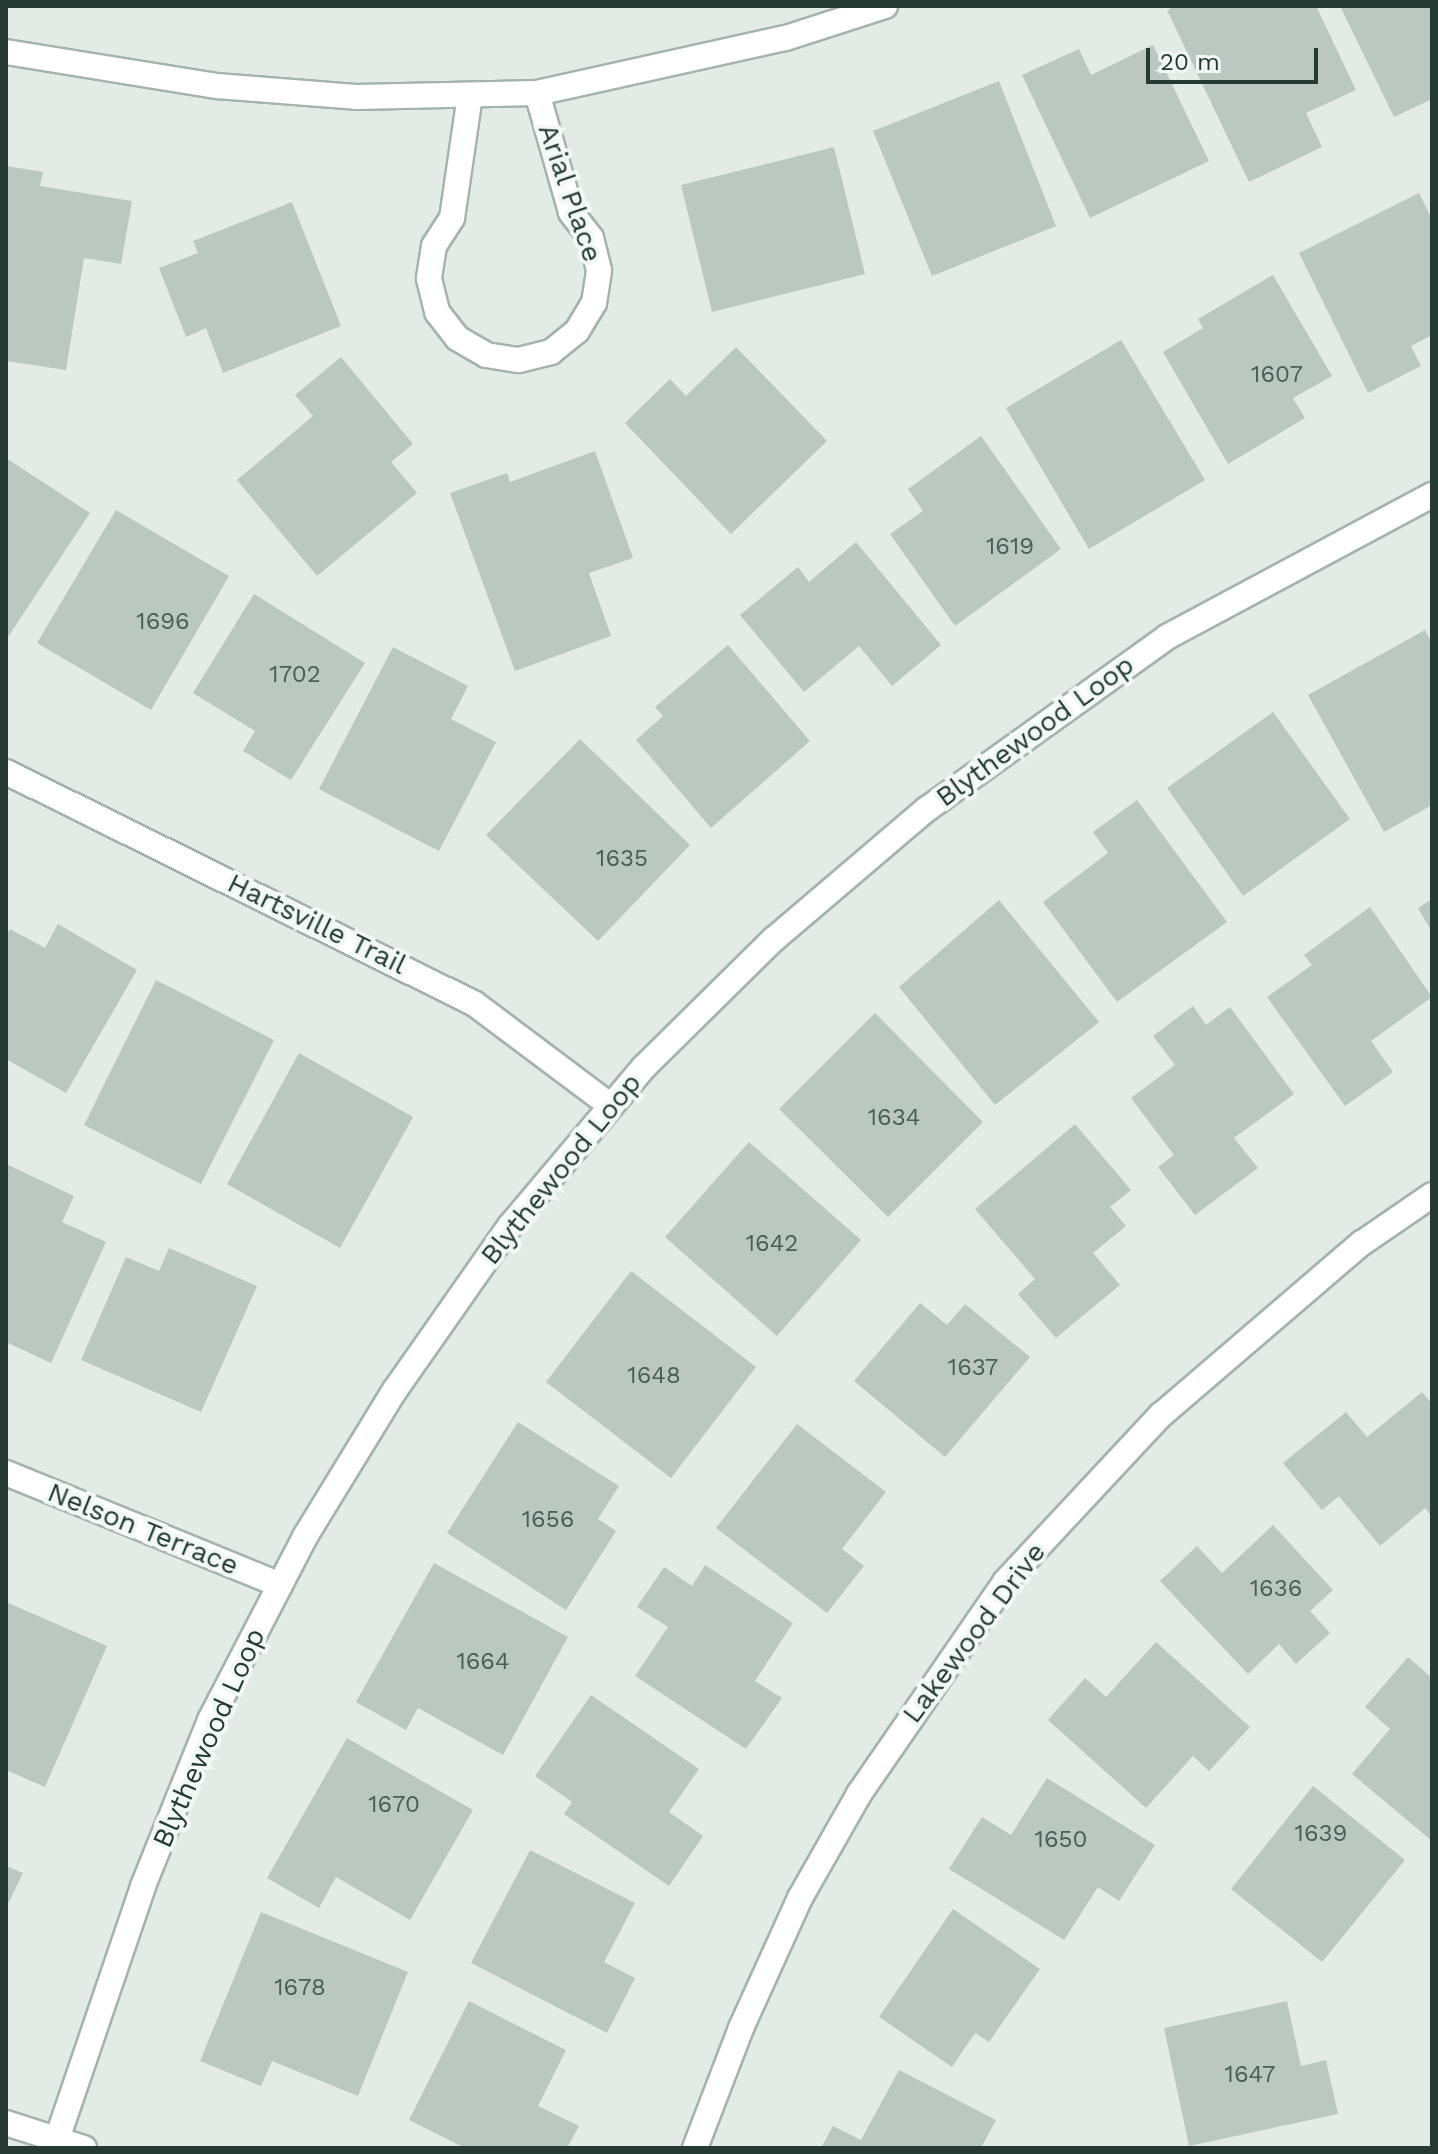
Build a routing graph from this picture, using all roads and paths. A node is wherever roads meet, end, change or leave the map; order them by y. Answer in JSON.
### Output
{"nodes":[{"id":1,"x":885,"y":6,"type":"edge"},
{"id":2,"x":6,"y":52,"type":"edge"},
{"id":3,"x":537,"y":93,"type":"junction"},
{"id":4,"x":470,"y":95,"type":"junction"},
{"id":5,"x":1432,"y":495,"type":"edge"},
{"id":6,"x":6,"y":772,"type":"edge"},
{"id":7,"x":611,"y":1106,"type":"junction"},
{"id":8,"x":1432,"y":1195,"type":"edge"},
{"id":9,"x":6,"y":1473,"type":"edge"},
{"id":10,"x":280,"y":1585,"type":"junction"},
{"id":11,"x":6,"y":2123,"type":"edge"},
{"id":12,"x":56,"y":2143,"type":"edge"},
{"id":13,"x":84,"y":2148,"type":"edge"},
{"id":14,"x":695,"y":2148,"type":"edge"}],
"edges":[{"from":1,"to":3,"type":"street","name":"Arial Place"},
{"from":2,"to":4,"type":"street","name":"Arial Place"},
{"from":3,"to":4,"type":"street","name":"Arial Place"},
{"from":3,"to":4,"type":"street","name":"Arial Place"},
{"from":5,"to":7,"type":"street","name":"Blythewood Loop"},
{"from":6,"to":7,"type":"street","name":"Hartsville Trail"},
{"from":7,"to":10,"type":"street","name":"Blythewood Loop"},
{"from":8,"to":14,"type":"street","name":"Lakewood Drive"},
{"from":9,"to":10,"type":"street","name":"Nelson Terrace"},
{"from":10,"to":12,"type":"street","name":"Blythewood Loop"},
{"from":11,"to":12,"type":"street"},
{"from":12,"to":13,"type":"street"}]}
